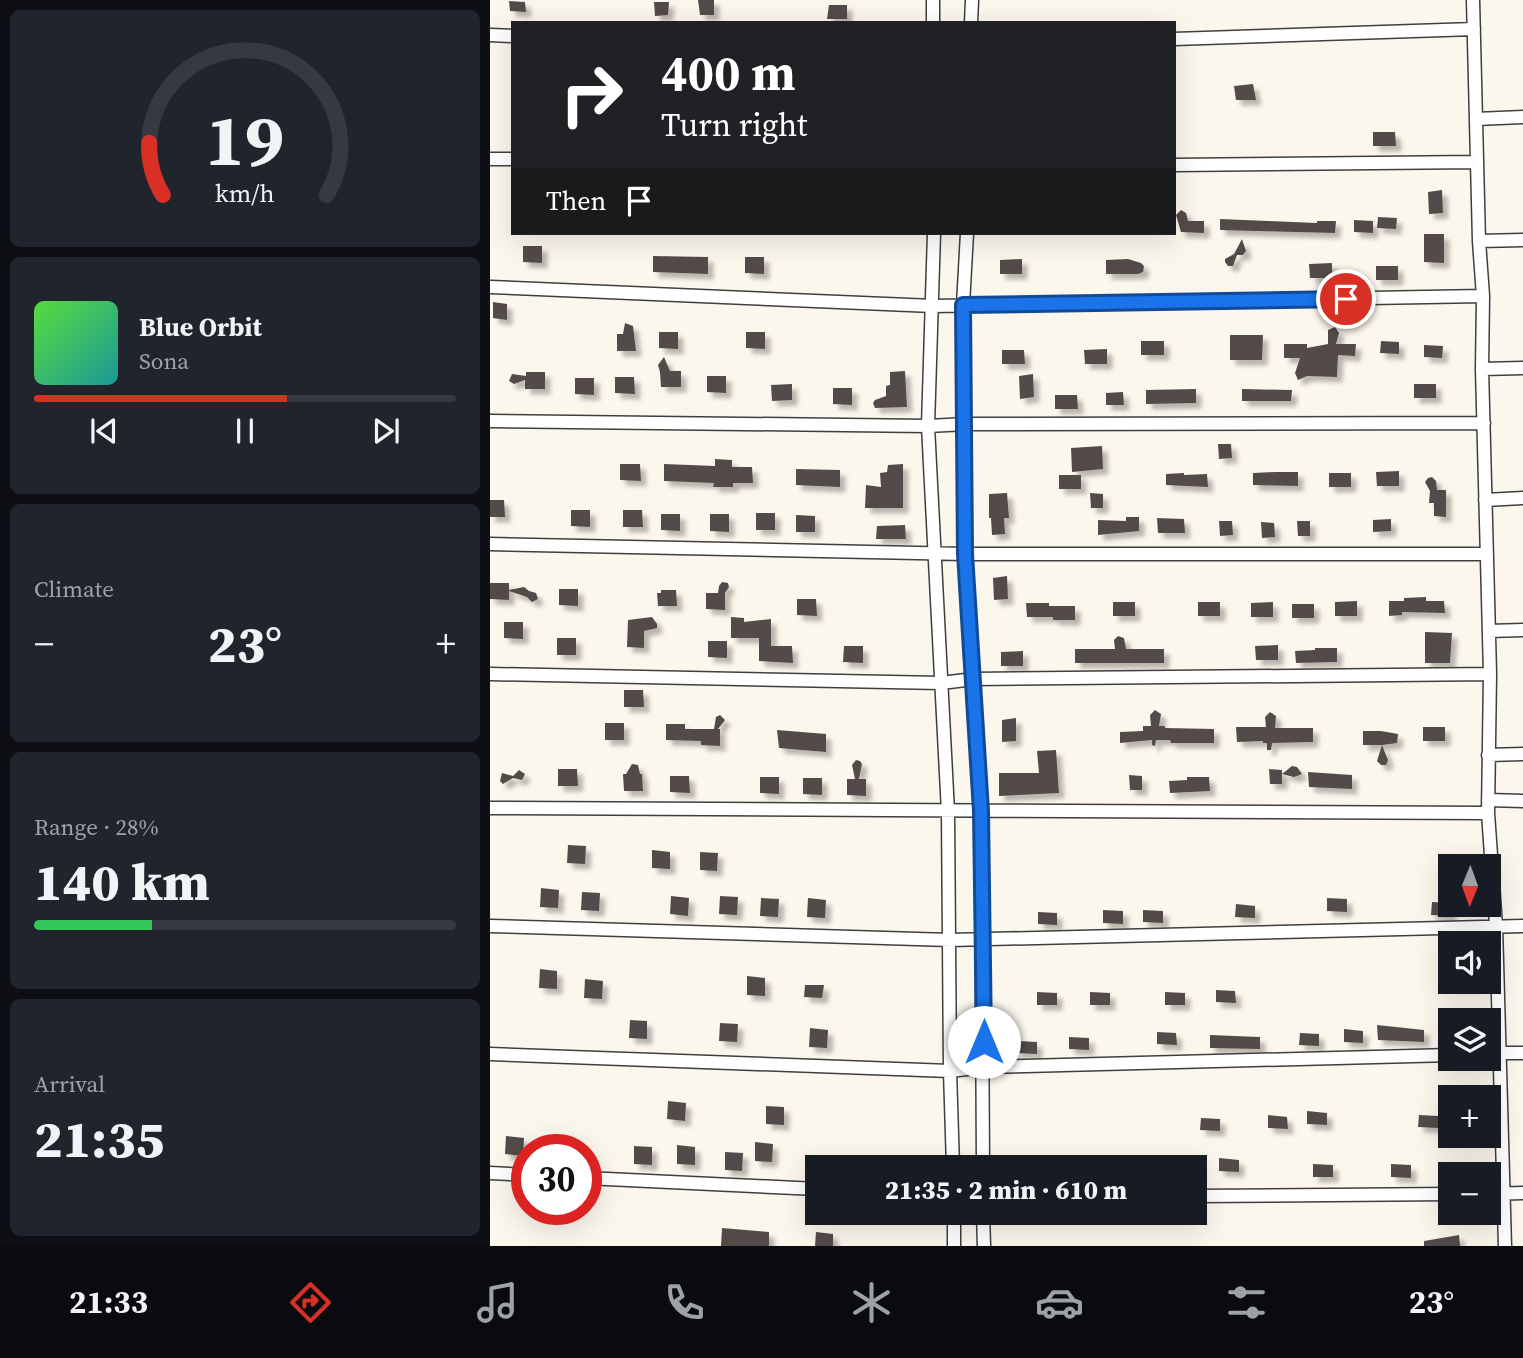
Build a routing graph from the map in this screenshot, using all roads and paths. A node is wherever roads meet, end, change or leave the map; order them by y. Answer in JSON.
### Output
{"nodes":[{"id":1,"x":933,"y":0,"type":"edge"},
{"id":2,"x":972,"y":0,"type":"edge"},
{"id":3,"x":1473,"y":0,"type":"edge"},
{"id":4,"x":933,"y":21,"type":"edge"},
{"id":5,"x":971,"y":21,"type":"edge"},
{"id":6,"x":1474,"y":29,"type":"junction"},
{"id":7,"x":490,"y":36,"type":"edge"},
{"id":8,"x":511,"y":36,"type":"edge"},
{"id":9,"x":1176,"y":39,"type":"edge"},
{"id":10,"x":1523,"y":117,"type":"edge"},
{"id":11,"x":1476,"y":119,"type":"junction"},
{"id":12,"x":490,"y":159,"type":"edge"},
{"id":13,"x":511,"y":159,"type":"edge"},
{"id":14,"x":1477,"y":162,"type":"junction"},
{"id":15,"x":1176,"y":165,"type":"edge"},
{"id":16,"x":934,"y":235,"type":"edge"},
{"id":17,"x":967,"y":235,"type":"edge"},
{"id":18,"x":1523,"y":240,"type":"edge"},
{"id":19,"x":1479,"y":241,"type":"junction"},
{"id":20,"x":490,"y":287,"type":"edge"},
{"id":21,"x":1483,"y":296,"type":"junction"},
{"id":22,"x":963,"y":305,"type":"junction"},
{"id":23,"x":933,"y":306,"type":"junction"},
{"id":24,"x":1523,"y":368,"type":"edge"},
{"id":25,"x":1482,"y":369,"type":"junction"},
{"id":26,"x":490,"y":421,"type":"edge"},
{"id":27,"x":1483,"y":423,"type":"junction"},
{"id":28,"x":966,"y":424,"type":"junction"},
{"id":29,"x":928,"y":426,"type":"junction"},
{"id":30,"x":1523,"y":498,"type":"edge"},
{"id":31,"x":1486,"y":500,"type":"junction"},
{"id":32,"x":490,"y":544,"type":"edge"},
{"id":33,"x":936,"y":553,"type":"junction"},
{"id":34,"x":965,"y":554,"type":"junction"},
{"id":35,"x":1487,"y":554,"type":"junction"},
{"id":36,"x":1523,"y":630,"type":"edge"},
{"id":37,"x":1489,"y":631,"type":"junction"},
{"id":38,"x":490,"y":674,"type":"edge"},
{"id":39,"x":1490,"y":674,"type":"junction"},
{"id":40,"x":974,"y":679,"type":"junction"},
{"id":41,"x":941,"y":683,"type":"junction"},
{"id":42,"x":1523,"y":754,"type":"edge"},
{"id":43,"x":1488,"y":755,"type":"junction"},
{"id":44,"x":1523,"y":801,"type":"edge"},
{"id":45,"x":1488,"y":806,"type":"junction"},
{"id":46,"x":490,"y":808,"type":"edge"},
{"id":47,"x":981,"y":811,"type":"junction"},
{"id":48,"x":948,"y":812,"type":"junction"},
{"id":49,"x":490,"y":926,"type":"edge"},
{"id":50,"x":1496,"y":926,"type":"junction"},
{"id":51,"x":1523,"y":926,"type":"edge"},
{"id":52,"x":984,"y":939,"type":"junction"},
{"id":53,"x":950,"y":940,"type":"junction"},
{"id":54,"x":1495,"y":1008,"type":"edge"},
{"id":55,"x":1501,"y":1053,"type":"edge"},
{"id":56,"x":1523,"y":1053,"type":"edge"},
{"id":57,"x":490,"y":1054,"type":"edge"},
{"id":58,"x":1438,"y":1055,"type":"edge"},
{"id":59,"x":984,"y":1067,"type":"junction"},
{"id":60,"x":950,"y":1071,"type":"junction"},
{"id":61,"x":1495,"y":1071,"type":"edge"},
{"id":62,"x":953,"y":1155,"type":"edge"},
{"id":63,"x":983,"y":1155,"type":"edge"},
{"id":64,"x":490,"y":1173,"type":"edge"},
{"id":65,"x":511,"y":1174,"type":"edge"},
{"id":66,"x":602,"y":1179,"type":"edge"},
{"id":67,"x":805,"y":1188,"type":"edge"},
{"id":68,"x":1523,"y":1193,"type":"edge"},
{"id":69,"x":1438,"y":1194,"type":"edge"},
{"id":70,"x":1504,"y":1194,"type":"junction"},
{"id":71,"x":1207,"y":1196,"type":"edge"},
{"id":72,"x":954,"y":1225,"type":"edge"},
{"id":73,"x":984,"y":1225,"type":"edge"},
{"id":74,"x":954,"y":1246,"type":"edge"},
{"id":75,"x":985,"y":1246,"type":"edge"},
{"id":76,"x":1505,"y":1246,"type":"edge"}],
"edges":[{"from":1,"to":4,"type":"street"},
{"from":2,"to":5,"type":"street"},
{"from":3,"to":6,"type":"street"},
{"from":6,"to":9,"type":"street"},
{"from":6,"to":11,"type":"street"},
{"from":7,"to":8,"type":"street"},
{"from":10,"to":11,"type":"street"},
{"from":11,"to":14,"type":"street"},
{"from":12,"to":13,"type":"street"},
{"from":14,"to":15,"type":"street"},
{"from":14,"to":19,"type":"street"},
{"from":16,"to":23,"type":"street"},
{"from":17,"to":22,"type":"street"},
{"from":18,"to":19,"type":"street"},
{"from":19,"to":21,"type":"street"},
{"from":20,"to":23,"type":"street"},
{"from":21,"to":22,"type":"street"},
{"from":21,"to":25,"type":"street"},
{"from":22,"to":23,"type":"street"},
{"from":22,"to":28,"type":"street"},
{"from":23,"to":29,"type":"street"},
{"from":24,"to":25,"type":"street"},
{"from":25,"to":27,"type":"street"},
{"from":26,"to":29,"type":"street"},
{"from":27,"to":28,"type":"street"},
{"from":27,"to":31,"type":"street"},
{"from":28,"to":29,"type":"street"},
{"from":28,"to":34,"type":"street"},
{"from":29,"to":33,"type":"street"},
{"from":30,"to":31,"type":"street"},
{"from":31,"to":35,"type":"street"},
{"from":32,"to":33,"type":"street"},
{"from":33,"to":34,"type":"street"},
{"from":33,"to":41,"type":"street"},
{"from":34,"to":35,"type":"street"},
{"from":34,"to":40,"type":"street"},
{"from":35,"to":37,"type":"street"},
{"from":36,"to":37,"type":"street"},
{"from":37,"to":39,"type":"street"},
{"from":38,"to":41,"type":"street"},
{"from":39,"to":40,"type":"street"},
{"from":39,"to":43,"type":"street"},
{"from":40,"to":41,"type":"street"},
{"from":40,"to":47,"type":"street"},
{"from":41,"to":48,"type":"street"},
{"from":42,"to":43,"type":"street"},
{"from":43,"to":45,"type":"street"},
{"from":44,"to":45,"type":"street"},
{"from":45,"to":47,"type":"street"},
{"from":45,"to":50,"type":"street"},
{"from":46,"to":48,"type":"street"},
{"from":47,"to":48,"type":"street"},
{"from":47,"to":52,"type":"street"},
{"from":48,"to":53,"type":"street"},
{"from":49,"to":53,"type":"street"},
{"from":50,"to":51,"type":"street"},
{"from":50,"to":52,"type":"street"},
{"from":50,"to":54,"type":"street"},
{"from":52,"to":53,"type":"street"},
{"from":52,"to":59,"type":"street"},
{"from":53,"to":60,"type":"street"},
{"from":55,"to":56,"type":"street"},
{"from":57,"to":60,"type":"street"},
{"from":58,"to":59,"type":"street"},
{"from":59,"to":60,"type":"street"},
{"from":59,"to":63,"type":"street"},
{"from":60,"to":62,"type":"street"},
{"from":61,"to":70,"type":"street"},
{"from":64,"to":65,"type":"street"},
{"from":66,"to":67,"type":"street"},
{"from":68,"to":70,"type":"street"},
{"from":69,"to":71,"type":"street"},
{"from":70,"to":76,"type":"street"},
{"from":72,"to":74,"type":"street"},
{"from":73,"to":75,"type":"street"}]}
